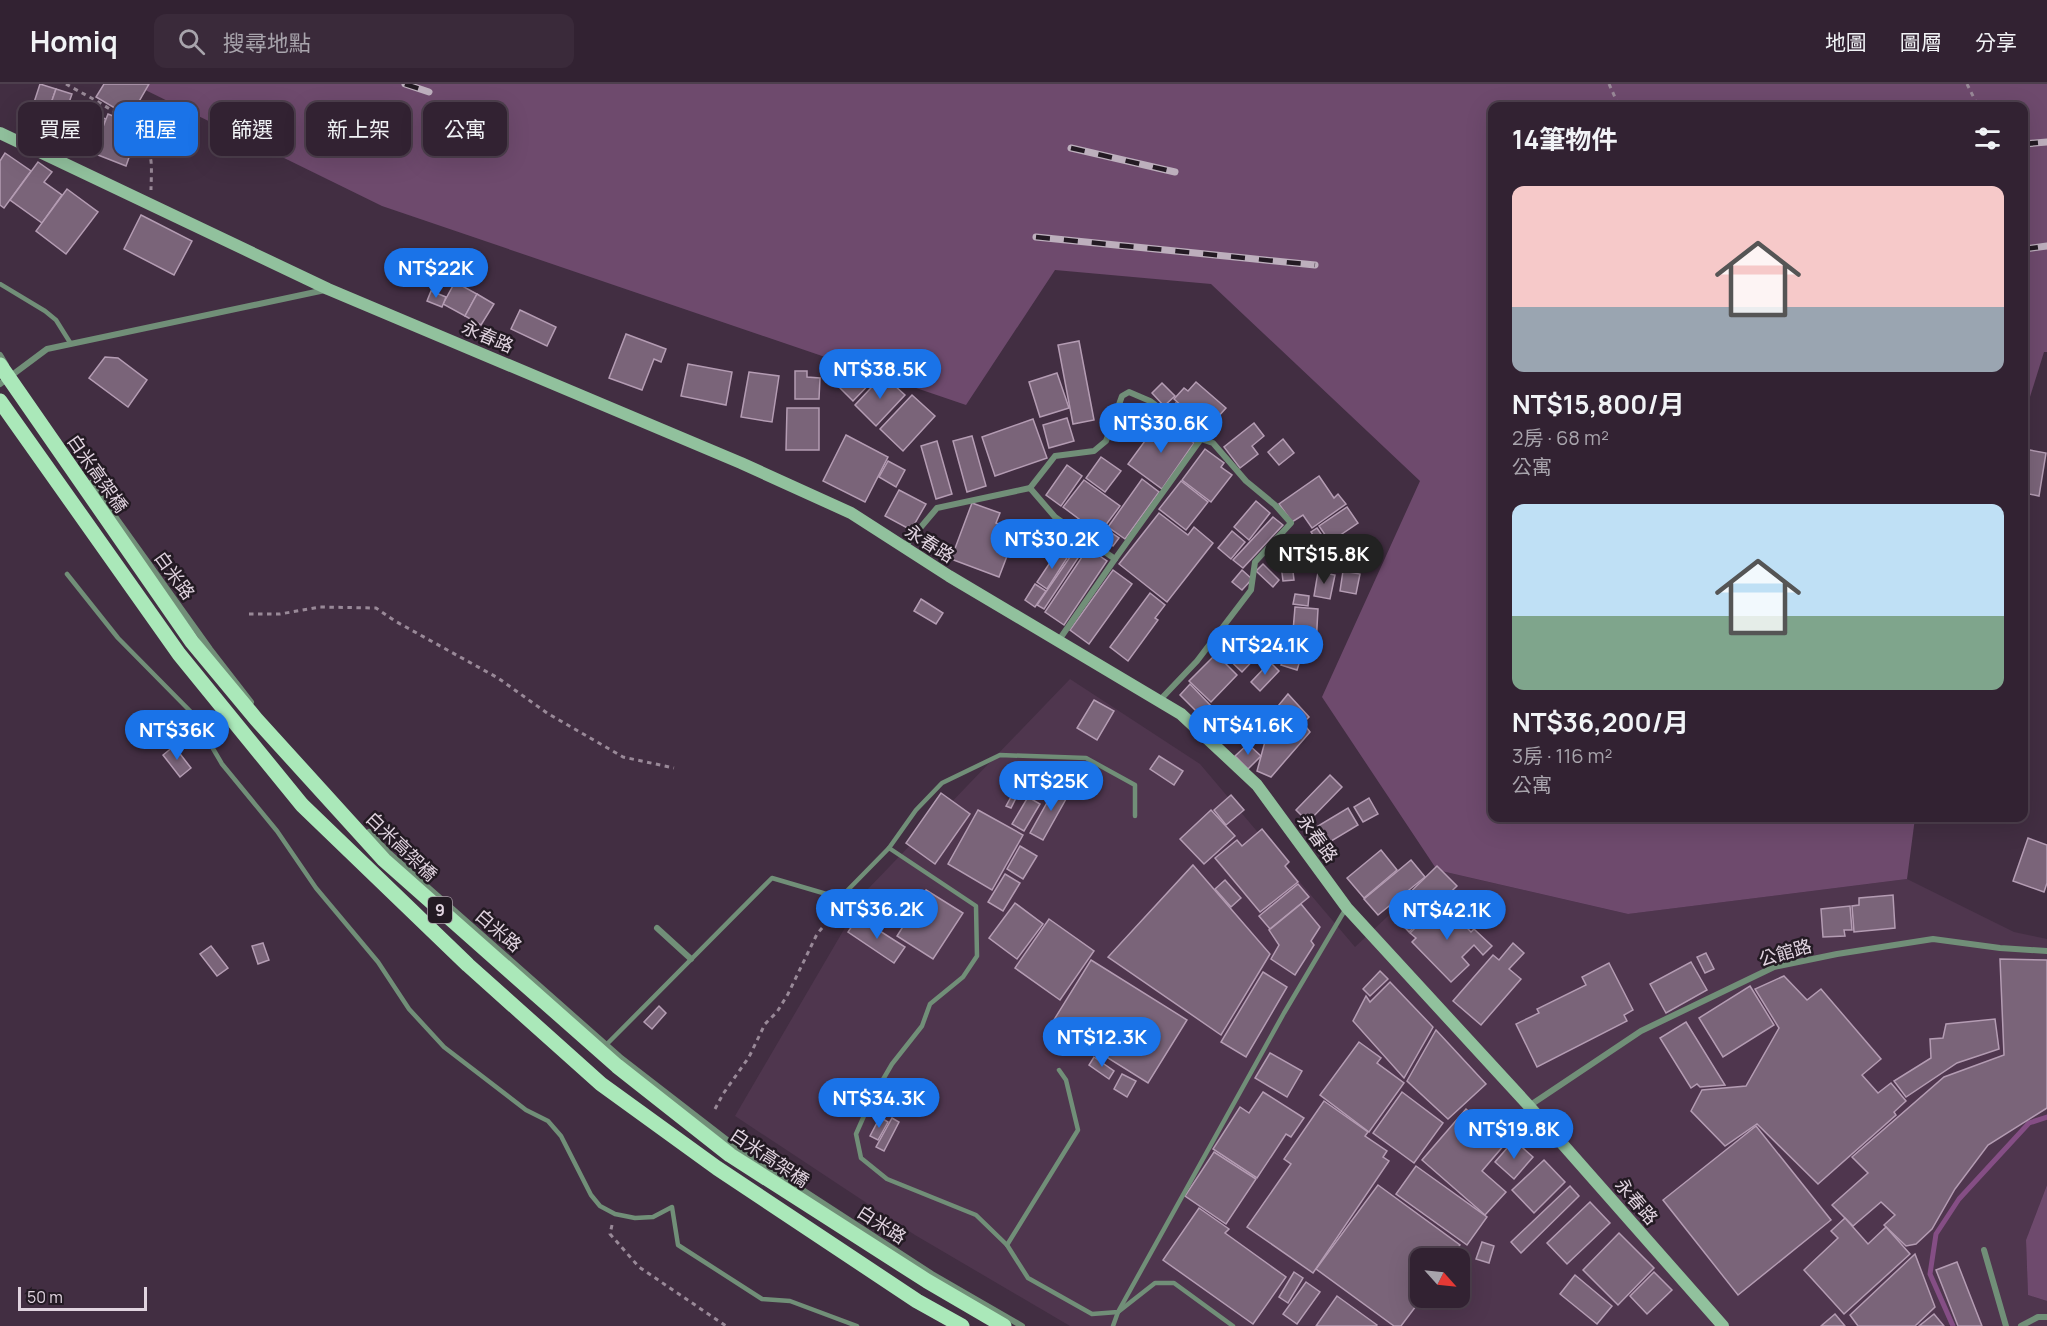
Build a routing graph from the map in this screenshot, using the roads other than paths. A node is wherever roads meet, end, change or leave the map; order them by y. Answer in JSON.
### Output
{"nodes":[{"id":1,"x":0,"y":134,"type":"edge"},
{"id":2,"x":0,"y":284,"type":"edge"},
{"id":3,"x":328,"y":289,"type":"junction"},
{"id":4,"x":72,"y":344,"type":"junction"},
{"id":5,"x":0,"y":355,"type":"edge"},
{"id":6,"x":6,"y":370,"type":"edge"},
{"id":7,"x":0,"y":384,"type":"edge"},
{"id":8,"x":0,"y":401,"type":"edge"},
{"id":9,"x":1201,"y":438,"type":"junction"},
{"id":10,"x":1029,"y":488,"type":"junction"},
{"id":11,"x":904,"y":548,"type":"junction"},
{"id":12,"x":1115,"y":559,"type":"junction"},
{"id":13,"x":67,"y":574,"type":"dead end"},
{"id":14,"x":1059,"y":640,"type":"junction"},
{"id":15,"x":1159,"y":701,"type":"junction"},
{"id":16,"x":1135,"y":816,"type":"dead end"},
{"id":17,"x":889,"y":848,"type":"junction"},
{"id":18,"x":1347,"y":908,"type":"junction"},
{"id":19,"x":657,"y":928,"type":"dead end"},
{"id":20,"x":2047,"y":951,"type":"edge"},
{"id":21,"x":691,"y":959,"type":"junction"},
{"id":22,"x":606,"y":1045,"type":"junction"},
{"id":23,"x":1059,"y":1070,"type":"dead end"},
{"id":24,"x":1529,"y":1106,"type":"junction"},
{"id":25,"x":1007,"y":1245,"type":"junction"},
{"id":26,"x":1984,"y":1250,"type":"dead end"},
{"id":27,"x":1118,"y":1312,"type":"junction"},
{"id":28,"x":2047,"y":1317,"type":"edge"},
{"id":29,"x":856,"y":1326,"type":"edge"},
{"id":30,"x":962,"y":1326,"type":"edge"},
{"id":31,"x":1004,"y":1326,"type":"edge"},
{"id":32,"x":1022,"y":1326,"type":"edge"},
{"id":33,"x":1113,"y":1326,"type":"edge"},
{"id":34,"x":1233,"y":1326,"type":"edge"},
{"id":35,"x":1723,"y":1326,"type":"edge"},
{"id":36,"x":2006,"y":1326,"type":"edge"},
{"id":37,"x":2021,"y":1326,"type":"edge"}],
"edges":[{"from":1,"to":3,"type":"street","name":"永春路"},
{"from":2,"to":4,"type":"lane"},
{"from":3,"to":4,"type":"street"},
{"from":3,"to":11,"type":"street","name":"永春路"},
{"from":4,"to":6,"type":"street"},
{"from":5,"to":6,"type":"street","name":"白米路"},
{"from":6,"to":7,"type":"street"},
{"from":6,"to":22,"type":"street","name":"白米路"},
{"from":6,"to":31,"type":"main road","name":"白米高架橋","number":"9","bridge":true},
{"from":8,"to":30,"type":"main road","number":"9"},
{"from":9,"to":10,"type":"street"},
{"from":9,"to":12,"type":"street"},
{"from":9,"to":15,"type":"street"},
{"from":10,"to":11,"type":"street"},
{"from":10,"to":12,"type":"street"},
{"from":11,"to":14,"type":"street","name":"永春路"},
{"from":12,"to":14,"type":"street"},
{"from":13,"to":29,"type":"lane"},
{"from":14,"to":15,"type":"street","name":"永春路"},
{"from":15,"to":18,"type":"street","name":"永春路"},
{"from":16,"to":17,"type":"lane"},
{"from":17,"to":21,"type":"lane"},
{"from":17,"to":25,"type":"lane"},
{"from":18,"to":24,"type":"street","name":"永春路"},
{"from":18,"to":27,"type":"lane"},
{"from":19,"to":21,"type":"street"},
{"from":20,"to":24,"type":"street","name":"公館路"},
{"from":21,"to":22,"type":"lane"},
{"from":22,"to":32,"type":"street","name":"白米路"},
{"from":23,"to":25,"type":"lane"},
{"from":24,"to":35,"type":"street","name":"永春路"},
{"from":25,"to":27,"type":"lane"},
{"from":26,"to":36,"type":"street"},
{"from":27,"to":33,"type":"lane"},
{"from":27,"to":34,"type":"lane"},
{"from":28,"to":37,"type":"street"}]}
